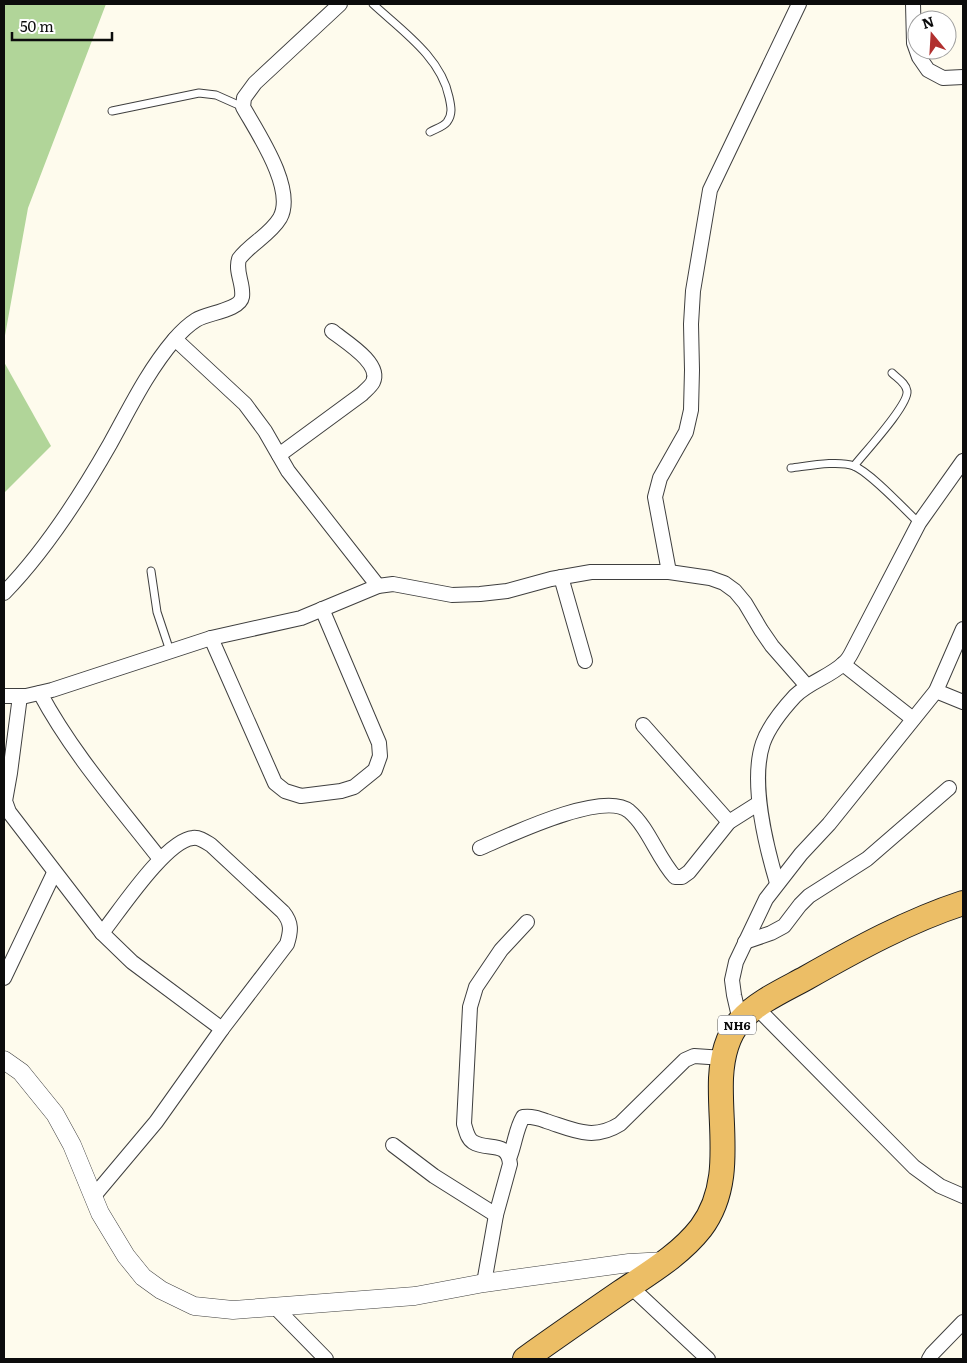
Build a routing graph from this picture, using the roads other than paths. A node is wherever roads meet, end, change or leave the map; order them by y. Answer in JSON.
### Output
{"nodes":[{"id":1,"x":340,"y":4,"type":"edge"},
{"id":2,"x":373,"y":4,"type":"edge"},
{"id":3,"x":799,"y":4,"type":"edge"},
{"id":4,"x":913,"y":4,"type":"edge"},
{"id":5,"x":963,"y":76,"type":"edge"},
{"id":6,"x":243,"y":107,"type":"junction"},
{"id":7,"x":112,"y":111,"type":"dead end"},
{"id":8,"x":430,"y":132,"type":"dead end"},
{"id":9,"x":332,"y":331,"type":"dead end"},
{"id":10,"x":175,"y":339,"type":"junction"},
{"id":11,"x":892,"y":373,"type":"dead end"},
{"id":12,"x":279,"y":455,"type":"junction"},
{"id":13,"x":963,"y":461,"type":"edge"},
{"id":14,"x":854,"y":466,"type":"junction"},
{"id":15,"x":791,"y":468,"type":"dead end"},
{"id":16,"x":919,"y":523,"type":"junction"},
{"id":17,"x":151,"y":571,"type":"dead end"},
{"id":18,"x":669,"y":572,"type":"junction"},
{"id":19,"x":561,"y":577,"type":"junction"},
{"id":20,"x":378,"y":586,"type":"junction"},
{"id":21,"x":4,"y":593,"type":"edge"},
{"id":22,"x":322,"y":609,"type":"junction"},
{"id":23,"x":963,"y":629,"type":"edge"},
{"id":24,"x":211,"y":638,"type":"junction"},
{"id":25,"x":170,"y":651,"type":"junction"},
{"id":26,"x":585,"y":661,"type":"dead end"},
{"id":27,"x":843,"y":664,"type":"junction"},
{"id":28,"x":807,"y":686,"type":"junction"},
{"id":29,"x":936,"y":691,"type":"junction"},
{"id":30,"x":40,"y":693,"type":"junction"},
{"id":31,"x":4,"y":696,"type":"edge"},
{"id":32,"x":20,"y":696,"type":"junction"},
{"id":33,"x":963,"y":702,"type":"edge"},
{"id":34,"x":913,"y":719,"type":"junction"},
{"id":35,"x":644,"y":725,"type":"dead end"},
{"id":36,"x":949,"y":788,"type":"dead end"},
{"id":37,"x":759,"y":803,"type":"junction"},
{"id":38,"x":729,"y":822,"type":"junction"},
{"id":39,"x":480,"y":848,"type":"dead end"},
{"id":40,"x":160,"y":859,"type":"junction"},
{"id":41,"x":54,"y":873,"type":"junction"},
{"id":42,"x":777,"y":883,"type":"junction"},
{"id":43,"x":963,"y":902,"type":"edge"},
{"id":44,"x":527,"y":922,"type":"dead end"},
{"id":45,"x":102,"y":933,"type":"junction"},
{"id":46,"x":745,"y":942,"type":"junction"},
{"id":47,"x":4,"y":978,"type":"edge"},
{"id":48,"x":748,"y":1014,"type":"junction"},
{"id":49,"x":222,"y":1029,"type":"junction"},
{"id":50,"x":724,"y":1058,"type":"junction"},
{"id":51,"x":4,"y":1060,"type":"edge"},
{"id":52,"x":393,"y":1145,"type":"dead end"},
{"id":53,"x":510,"y":1156,"type":"junction"},
{"id":54,"x":963,"y":1196,"type":"edge"},
{"id":55,"x":93,"y":1197,"type":"junction"},
{"id":56,"x":496,"y":1215,"type":"junction"},
{"id":57,"x":667,"y":1261,"type":"junction"},
{"id":58,"x":484,"y":1283,"type":"junction"},
{"id":59,"x":630,"y":1286,"type":"junction"},
{"id":60,"x":275,"y":1307,"type":"junction"},
{"id":61,"x":963,"y":1322,"type":"edge"},
{"id":62,"x":326,"y":1359,"type":"edge"},
{"id":63,"x":525,"y":1359,"type":"edge"},
{"id":64,"x":708,"y":1359,"type":"edge"},
{"id":65,"x":929,"y":1359,"type":"edge"}],
"edges":[{"from":1,"to":6,"type":"street"},
{"from":2,"to":8,"type":"lane"},
{"from":3,"to":18,"type":"street"},
{"from":4,"to":5,"type":"street"},
{"from":6,"to":7,"type":"lane"},
{"from":6,"to":10,"type":"street"},
{"from":9,"to":12,"type":"street"},
{"from":10,"to":12,"type":"street"},
{"from":10,"to":21,"type":"street"},
{"from":11,"to":14,"type":"lane"},
{"from":12,"to":20,"type":"street"},
{"from":13,"to":16,"type":"street"},
{"from":14,"to":15,"type":"lane"},
{"from":14,"to":16,"type":"lane"},
{"from":16,"to":27,"type":"street"},
{"from":17,"to":25,"type":"lane"},
{"from":18,"to":19,"type":"street"},
{"from":18,"to":28,"type":"street"},
{"from":19,"to":20,"type":"street"},
{"from":19,"to":26,"type":"street"},
{"from":20,"to":22,"type":"street"},
{"from":22,"to":24,"type":"street"},
{"from":22,"to":24,"type":"street"},
{"from":23,"to":29,"type":"street"},
{"from":24,"to":25,"type":"street"},
{"from":25,"to":30,"type":"street"},
{"from":27,"to":28,"type":"street"},
{"from":27,"to":34,"type":"street"},
{"from":28,"to":37,"type":"street"},
{"from":29,"to":33,"type":"street"},
{"from":29,"to":34,"type":"street"},
{"from":30,"to":32,"type":"street"},
{"from":30,"to":40,"type":"street"},
{"from":31,"to":32,"type":"street"},
{"from":32,"to":41,"type":"street"},
{"from":34,"to":42,"type":"street"},
{"from":35,"to":38,"type":"street"},
{"from":36,"to":46,"type":"street"},
{"from":37,"to":38,"type":"street"},
{"from":37,"to":42,"type":"street"},
{"from":38,"to":39,"type":"street"},
{"from":40,"to":45,"type":"street"},
{"from":40,"to":49,"type":"street"},
{"from":41,"to":45,"type":"street"},
{"from":41,"to":47,"type":"street"},
{"from":42,"to":46,"type":"street"},
{"from":43,"to":48,"type":"highway","number":"NH6"},
{"from":44,"to":53,"type":"street"},
{"from":45,"to":49,"type":"street"},
{"from":46,"to":48,"type":"street"},
{"from":48,"to":50,"type":"highway","number":"NH6"},
{"from":48,"to":54,"type":"street"},
{"from":49,"to":55,"type":"street"},
{"from":50,"to":53,"type":"street"},
{"from":50,"to":57,"type":"highway","number":"NH6"},
{"from":51,"to":55,"type":"street"},
{"from":52,"to":56,"type":"street"},
{"from":53,"to":56,"type":"street"},
{"from":55,"to":60,"type":"street"},
{"from":56,"to":58,"type":"street"},
{"from":57,"to":58,"type":"street"},
{"from":57,"to":59,"type":"highway","number":"NH6"},
{"from":58,"to":60,"type":"street"},
{"from":59,"to":63,"type":"highway","number":"NH6"},
{"from":59,"to":64,"type":"street"},
{"from":60,"to":62,"type":"street"},
{"from":61,"to":65,"type":"street"}]}
